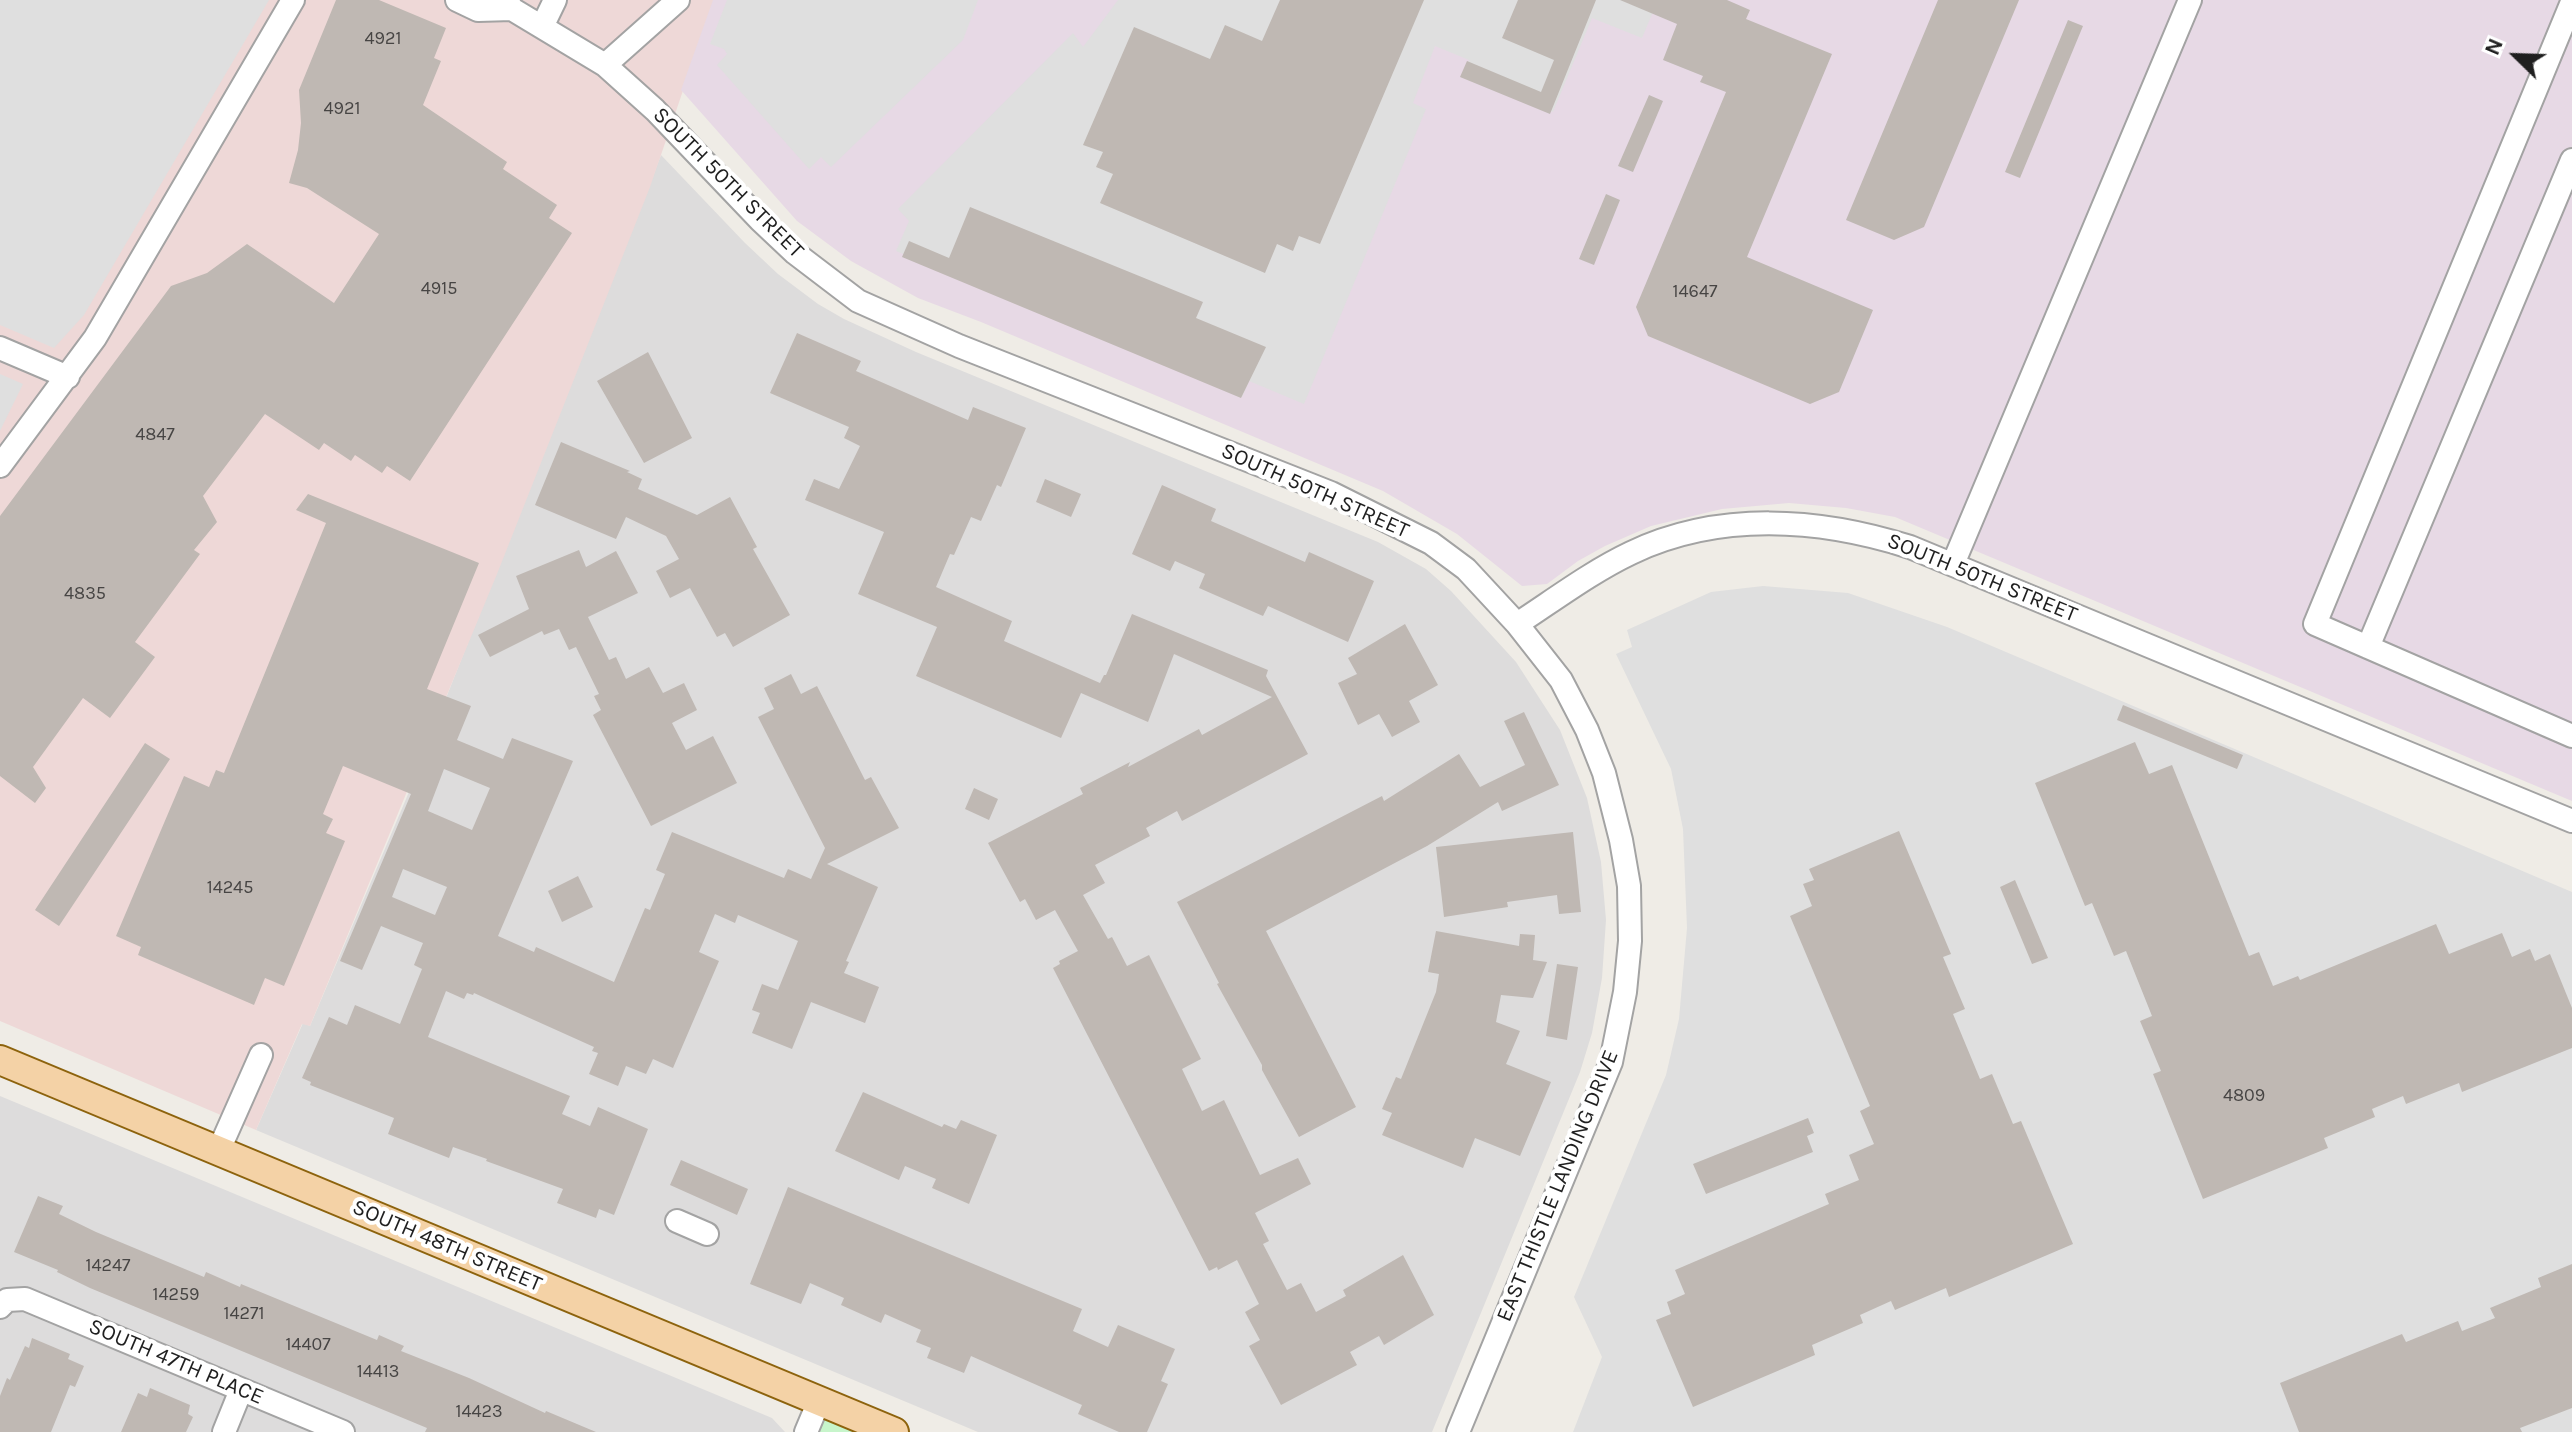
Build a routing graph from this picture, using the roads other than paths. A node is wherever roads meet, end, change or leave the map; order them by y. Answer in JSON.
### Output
{"nodes":[{"id":1,"x":293,"y":0,"type":"edge"},
{"id":2,"x":457,"y":0,"type":"edge"},
{"id":3,"x":555,"y":0,"type":"edge"},
{"id":4,"x":678,"y":0,"type":"edge"},
{"id":5,"x":2190,"y":0,"type":"edge"},
{"id":6,"x":2572,"y":2,"type":"edge"},
{"id":7,"x":510,"y":4,"type":"edge"},
{"id":8,"x":542,"y":27,"type":"junction"},
{"id":9,"x":605,"y":65,"type":"junction"},
{"id":10,"x":2572,"y":160,"type":"edge"},
{"id":11,"x":0,"y":348,"type":"edge"},
{"id":12,"x":68,"y":377,"type":"junction"},
{"id":13,"x":0,"y":466,"type":"edge"},
{"id":14,"x":1953,"y":564,"type":"junction"},
{"id":15,"x":1517,"y":624,"type":"junction"},
{"id":16,"x":2368,"y":647,"type":"junction"},
{"id":17,"x":2572,"y":736,"type":"edge"},
{"id":18,"x":2572,"y":821,"type":"edge"},
{"id":19,"x":261,"y":1055,"type":"dead end"},
{"id":20,"x":0,"y":1060,"type":"edge"},
{"id":21,"x":218,"y":1152,"type":"junction"},
{"id":22,"x":677,"y":1221,"type":"dead end"},
{"id":23,"x":707,"y":1234,"type":"dead end"},
{"id":24,"x":3,"y":1304,"type":"edge"},
{"id":25,"x":241,"y":1390,"type":"junction"},
{"id":26,"x":819,"y":1401,"type":"junction"},
{"id":27,"x":224,"y":1432,"type":"edge"},
{"id":28,"x":343,"y":1432,"type":"edge"},
{"id":29,"x":806,"y":1432,"type":"edge"},
{"id":30,"x":894,"y":1432,"type":"edge"},
{"id":31,"x":1458,"y":1432,"type":"edge"}],
"edges":[{"from":1,"to":12,"type":"street"},
{"from":2,"to":7,"type":"street","name":"SOUTH 50TH STREET"},
{"from":3,"to":8,"type":"street"},
{"from":4,"to":9,"type":"street"},
{"from":5,"to":14,"type":"street"},
{"from":6,"to":16,"type":"street"},
{"from":7,"to":8,"type":"street","name":"SOUTH 50TH STREET"},
{"from":8,"to":9,"type":"street","name":"SOUTH 50TH STREET"},
{"from":9,"to":15,"type":"street","name":"SOUTH 50TH STREET"},
{"from":10,"to":16,"type":"street"},
{"from":11,"to":12,"type":"street"},
{"from":12,"to":13,"type":"street"},
{"from":14,"to":15,"type":"street","name":"SOUTH 50TH STREET"},
{"from":14,"to":18,"type":"street","name":"SOUTH 50TH STREET"},
{"from":15,"to":31,"type":"street","name":"EAST THISTLE LANDING DRIVE"},
{"from":16,"to":17,"type":"street"},
{"from":19,"to":21,"type":"street"},
{"from":20,"to":21,"type":"main road","name":"SOUTH 48TH STREET"},
{"from":21,"to":26,"type":"main road","name":"SOUTH 48TH STREET"},
{"from":22,"to":23,"type":"street"},
{"from":24,"to":25,"type":"street","name":"SOUTH 47TH PLACE"},
{"from":25,"to":27,"type":"street"},
{"from":25,"to":28,"type":"street","name":"SOUTH 47TH PLACE"},
{"from":26,"to":29,"type":"street"},
{"from":26,"to":30,"type":"main road","name":"SOUTH 48TH STREET"}]}
